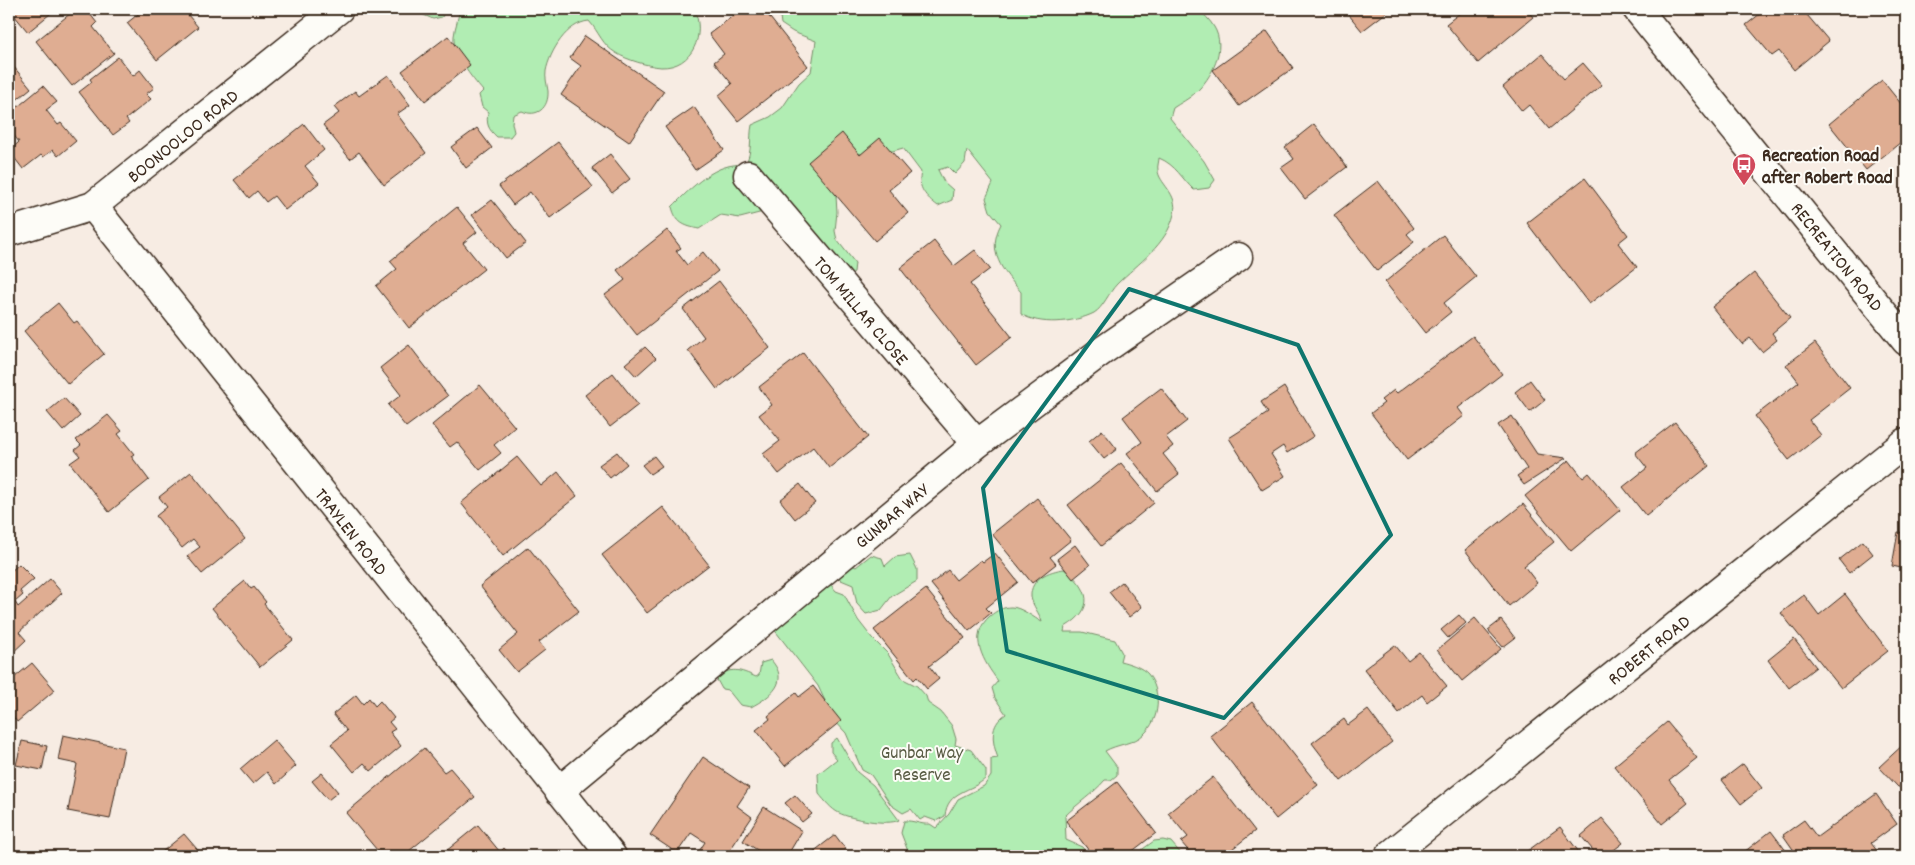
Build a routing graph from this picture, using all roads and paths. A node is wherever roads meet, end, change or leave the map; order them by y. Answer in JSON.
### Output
{"nodes":[{"id":1,"x":339,"y":9,"type":"edge"},
{"id":2,"x":1637,"y":9,"type":"edge"},
{"id":3,"x":748,"y":175,"type":"dead end"},
{"id":4,"x":93,"y":206,"type":"junction"},
{"id":5,"x":9,"y":232,"type":"edge"},
{"id":6,"x":1238,"y":258,"type":"dead end"},
{"id":7,"x":1906,"y":341,"type":"edge"},
{"id":8,"x":1906,"y":442,"type":"edge"},
{"id":9,"x":977,"y":444,"type":"junction"},
{"id":10,"x":559,"y":791,"type":"junction"},
{"id":11,"x":612,"y":856,"type":"edge"},
{"id":12,"x":1389,"y":856,"type":"edge"}],
"edges":[{"from":1,"to":4,"type":"street","name":"BOONOOLOO ROAD"},
{"from":2,"to":7,"type":"street","name":"RECREATION ROAD"},
{"from":3,"to":9,"type":"street","name":"TOM MILLAR CLOSE"},
{"from":4,"to":5,"type":"street","name":"BOONOOLOO ROAD"},
{"from":4,"to":10,"type":"street","name":"TRAYLEN ROAD"},
{"from":6,"to":9,"type":"street","name":"GUNBAR WAY"},
{"from":8,"to":12,"type":"street","name":"ROBERT ROAD"},
{"from":9,"to":10,"type":"street","name":"GUNBAR WAY"},
{"from":10,"to":11,"type":"street","name":"TRAYLEN ROAD"}]}
